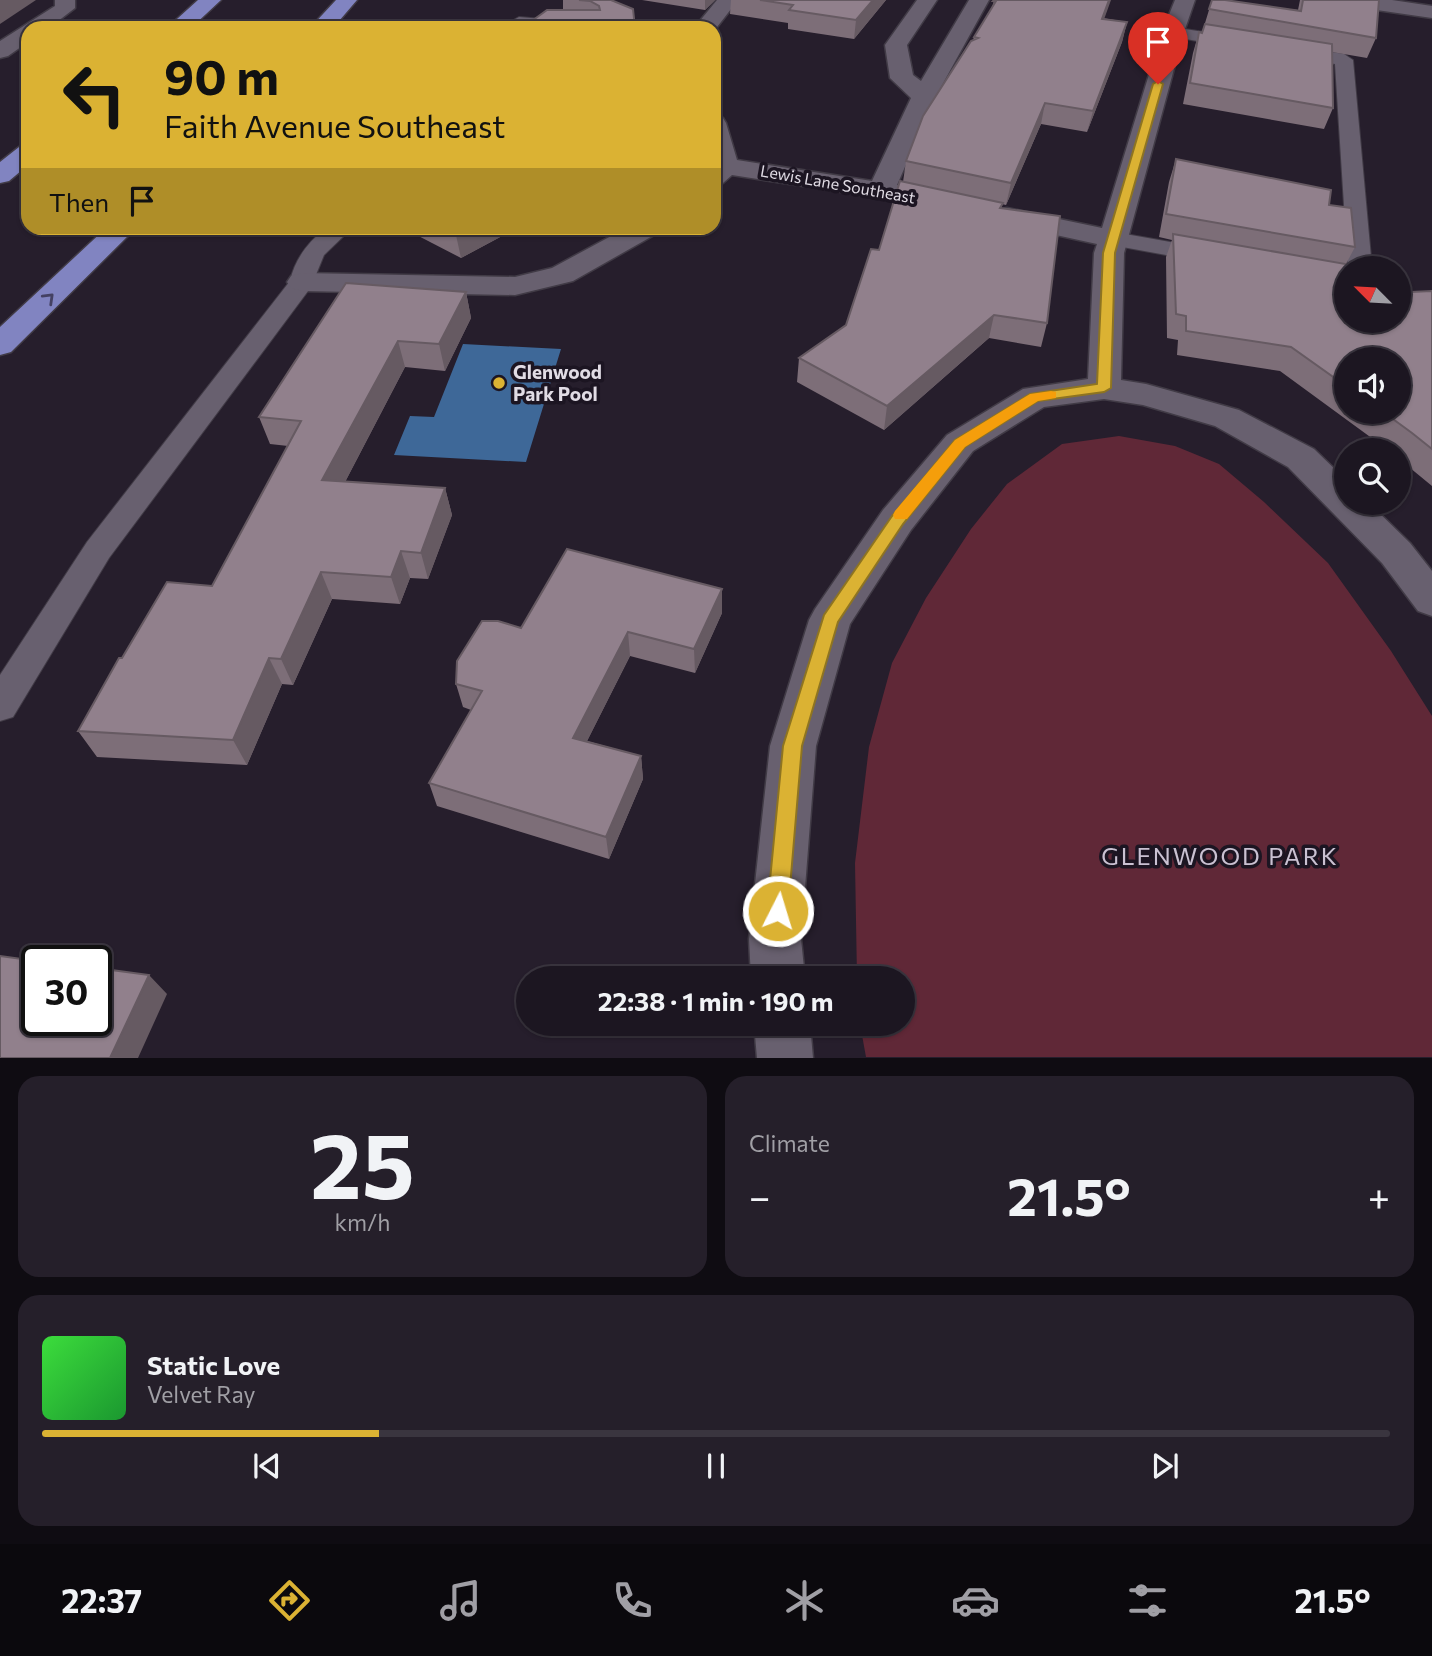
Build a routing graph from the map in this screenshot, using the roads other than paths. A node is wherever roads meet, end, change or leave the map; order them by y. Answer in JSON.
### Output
{"nodes":[{"id":1,"x":65,"y":0,"type":"edge"},
{"id":2,"x":211,"y":0,"type":"edge"},
{"id":3,"x":347,"y":0,"type":"edge"},
{"id":4,"x":728,"y":0,"type":"edge"},
{"id":5,"x":927,"y":0,"type":"edge"},
{"id":6,"x":979,"y":0,"type":"edge"},
{"id":7,"x":1185,"y":0,"type":"edge"},
{"id":8,"x":1349,"y":0,"type":"edge"},
{"id":9,"x":537,"y":7,"type":"dead end"},
{"id":10,"x":1432,"y":12,"type":"edge"},
{"id":11,"x":46,"y":21,"type":"edge"},
{"id":12,"x":186,"y":21,"type":"edge"},
{"id":13,"x":328,"y":21,"type":"edge"},
{"id":14,"x":521,"y":21,"type":"edge"},
{"id":15,"x":711,"y":21,"type":"edge"},
{"id":16,"x":1172,"y":32,"type":"junction"},
{"id":17,"x":21,"y":37,"type":"edge"},
{"id":18,"x":0,"y":51,"type":"edge"},
{"id":19,"x":924,"y":96,"type":"junction"},
{"id":20,"x":21,"y":158,"type":"edge"},
{"id":21,"x":721,"y":171,"type":"edge"},
{"id":22,"x":0,"y":175,"type":"edge"},
{"id":23,"x":881,"y":190,"type":"junction"},
{"id":24,"x":115,"y":235,"type":"edge"},
{"id":25,"x":330,"y":235,"type":"edge"},
{"id":26,"x":633,"y":235,"type":"edge"},
{"id":27,"x":1114,"y":239,"type":"junction"},
{"id":28,"x":1359,"y":256,"type":"edge"},
{"id":29,"x":1237,"y":261,"type":"edge"},
{"id":30,"x":302,"y":282,"type":"junction"},
{"id":31,"x":0,"y":345,"type":"edge"},
{"id":32,"x":1104,"y":388,"type":"junction"},
{"id":33,"x":1432,"y":600,"type":"edge"},
{"id":34,"x":0,"y":706,"type":"edge"},
{"id":35,"x":777,"y":966,"type":"edge"},
{"id":36,"x":783,"y":1036,"type":"edge"},
{"id":37,"x":785,"y":1058,"type":"edge"}],
"edges":[{"from":1,"to":11,"type":"street"},
{"from":2,"to":12,"type":"highway"},
{"from":3,"to":13,"type":"highway"},
{"from":4,"to":15,"type":"street"},
{"from":5,"to":19,"type":"street"},
{"from":6,"to":19,"type":"street"},
{"from":7,"to":16,"type":"street"},
{"from":8,"to":10,"type":"street"},
{"from":9,"to":14,"type":"lane"},
{"from":16,"to":27,"type":"street"},
{"from":16,"to":28,"type":"lane"},
{"from":17,"to":18,"type":"street"},
{"from":19,"to":23,"type":"street"},
{"from":20,"to":22,"type":"highway"},
{"from":21,"to":23,"type":"street","name":"Lewis Lane Southeast"},
{"from":23,"to":27,"type":"street","name":"Lewis Lane Southeast"},
{"from":31,"to":24,"type":"highway","one_way":true},
{"from":25,"to":30,"type":"lane"},
{"from":26,"to":30,"type":"street"},
{"from":27,"to":29,"type":"lane"},
{"from":27,"to":32,"type":"street"},
{"from":30,"to":34,"type":"lane"},
{"from":32,"to":33,"type":"street"},
{"from":32,"to":35,"type":"street"},
{"from":36,"to":37,"type":"street"}]}
